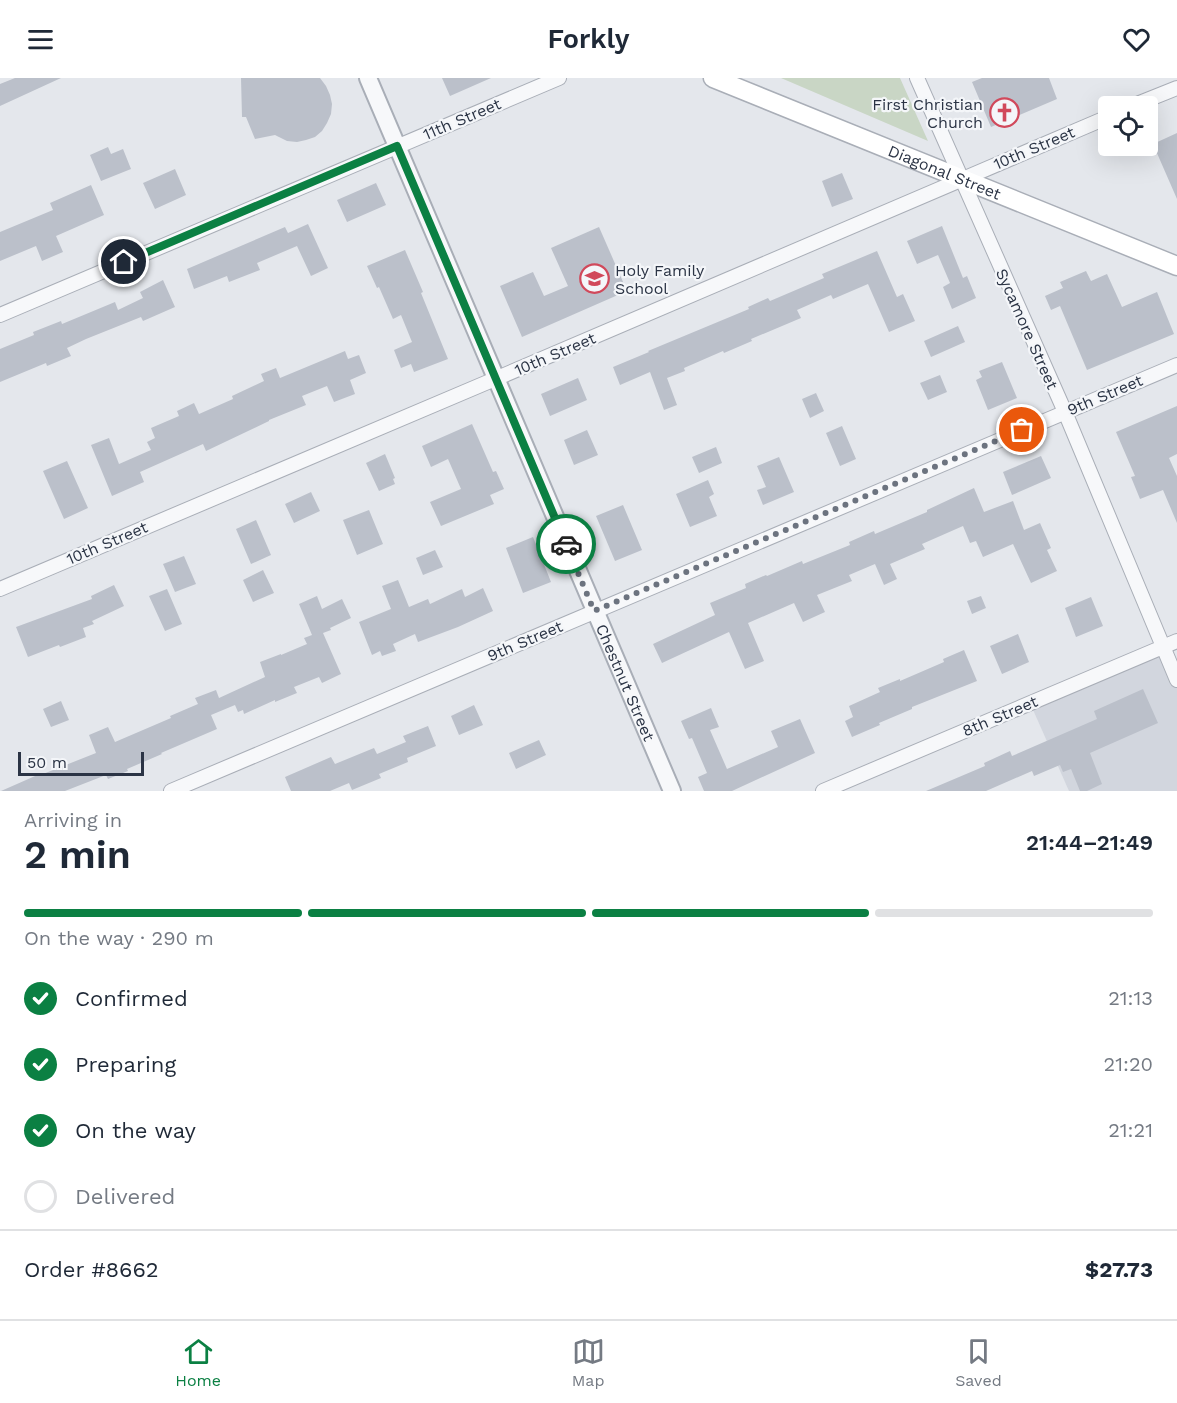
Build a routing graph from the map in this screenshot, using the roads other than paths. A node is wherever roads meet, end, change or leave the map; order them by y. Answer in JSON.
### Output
{"nodes":[{"id":1,"x":368,"y":78,"type":"edge"},
{"id":2,"x":559,"y":78,"type":"edge"},
{"id":3,"x":713,"y":78,"type":"edge"},
{"id":4,"x":917,"y":78,"type":"edge"},
{"id":5,"x":1177,"y":88,"type":"edge"},
{"id":6,"x":1157,"y":96,"type":"edge"},
{"id":7,"x":1098,"y":121,"type":"edge"},
{"id":8,"x":397,"y":146,"type":"junction"},
{"id":9,"x":961,"y":179,"type":"junction"},
{"id":10,"x":1177,"y":266,"type":"edge"},
{"id":11,"x":0,"y":315,"type":"edge"},
{"id":12,"x":1177,"y":365,"type":"edge"},
{"id":13,"x":495,"y":379,"type":"junction"},
{"id":14,"x":1065,"y":412,"type":"junction"},
{"id":15,"x":0,"y":589,"type":"edge"},
{"id":16,"x":594,"y":611,"type":"junction"},
{"id":17,"x":1177,"y":641,"type":"edge"},
{"id":18,"x":1163,"y":647,"type":"junction"},
{"id":19,"x":1177,"y":680,"type":"edge"},
{"id":20,"x":171,"y":791,"type":"edge"},
{"id":21,"x":672,"y":791,"type":"edge"},
{"id":22,"x":823,"y":791,"type":"edge"}],
"edges":[{"from":1,"to":8,"type":"street","name":"Chestnut Street"},
{"from":2,"to":8,"type":"street","name":"11th Street"},
{"from":3,"to":9,"type":"main road","name":"Diagonal Street"},
{"from":4,"to":9,"type":"street","name":"Sycamore Street"},
{"from":5,"to":6,"type":"street"},
{"from":7,"to":9,"type":"street","name":"10th Street"},
{"from":8,"to":11,"type":"street","name":"11th Street"},
{"from":8,"to":13,"type":"street","name":"Chestnut Street"},
{"from":9,"to":10,"type":"main road","name":"Diagonal Street"},
{"from":9,"to":13,"type":"street","name":"10th Street"},
{"from":9,"to":14,"type":"street","name":"Sycamore Street"},
{"from":12,"to":14,"type":"street","name":"9th Street"},
{"from":13,"to":15,"type":"street","name":"10th Street"},
{"from":13,"to":16,"type":"street","name":"Chestnut Street"},
{"from":14,"to":16,"type":"street","name":"9th Street"},
{"from":14,"to":18,"type":"street","name":"Sycamore Street"},
{"from":16,"to":20,"type":"street","name":"9th Street"},
{"from":16,"to":21,"type":"street","name":"Chestnut Street"},
{"from":17,"to":18,"type":"street","name":"8th Street"},
{"from":18,"to":19,"type":"street","name":"Sycamore Street"},
{"from":18,"to":22,"type":"street","name":"8th Street"}]}
